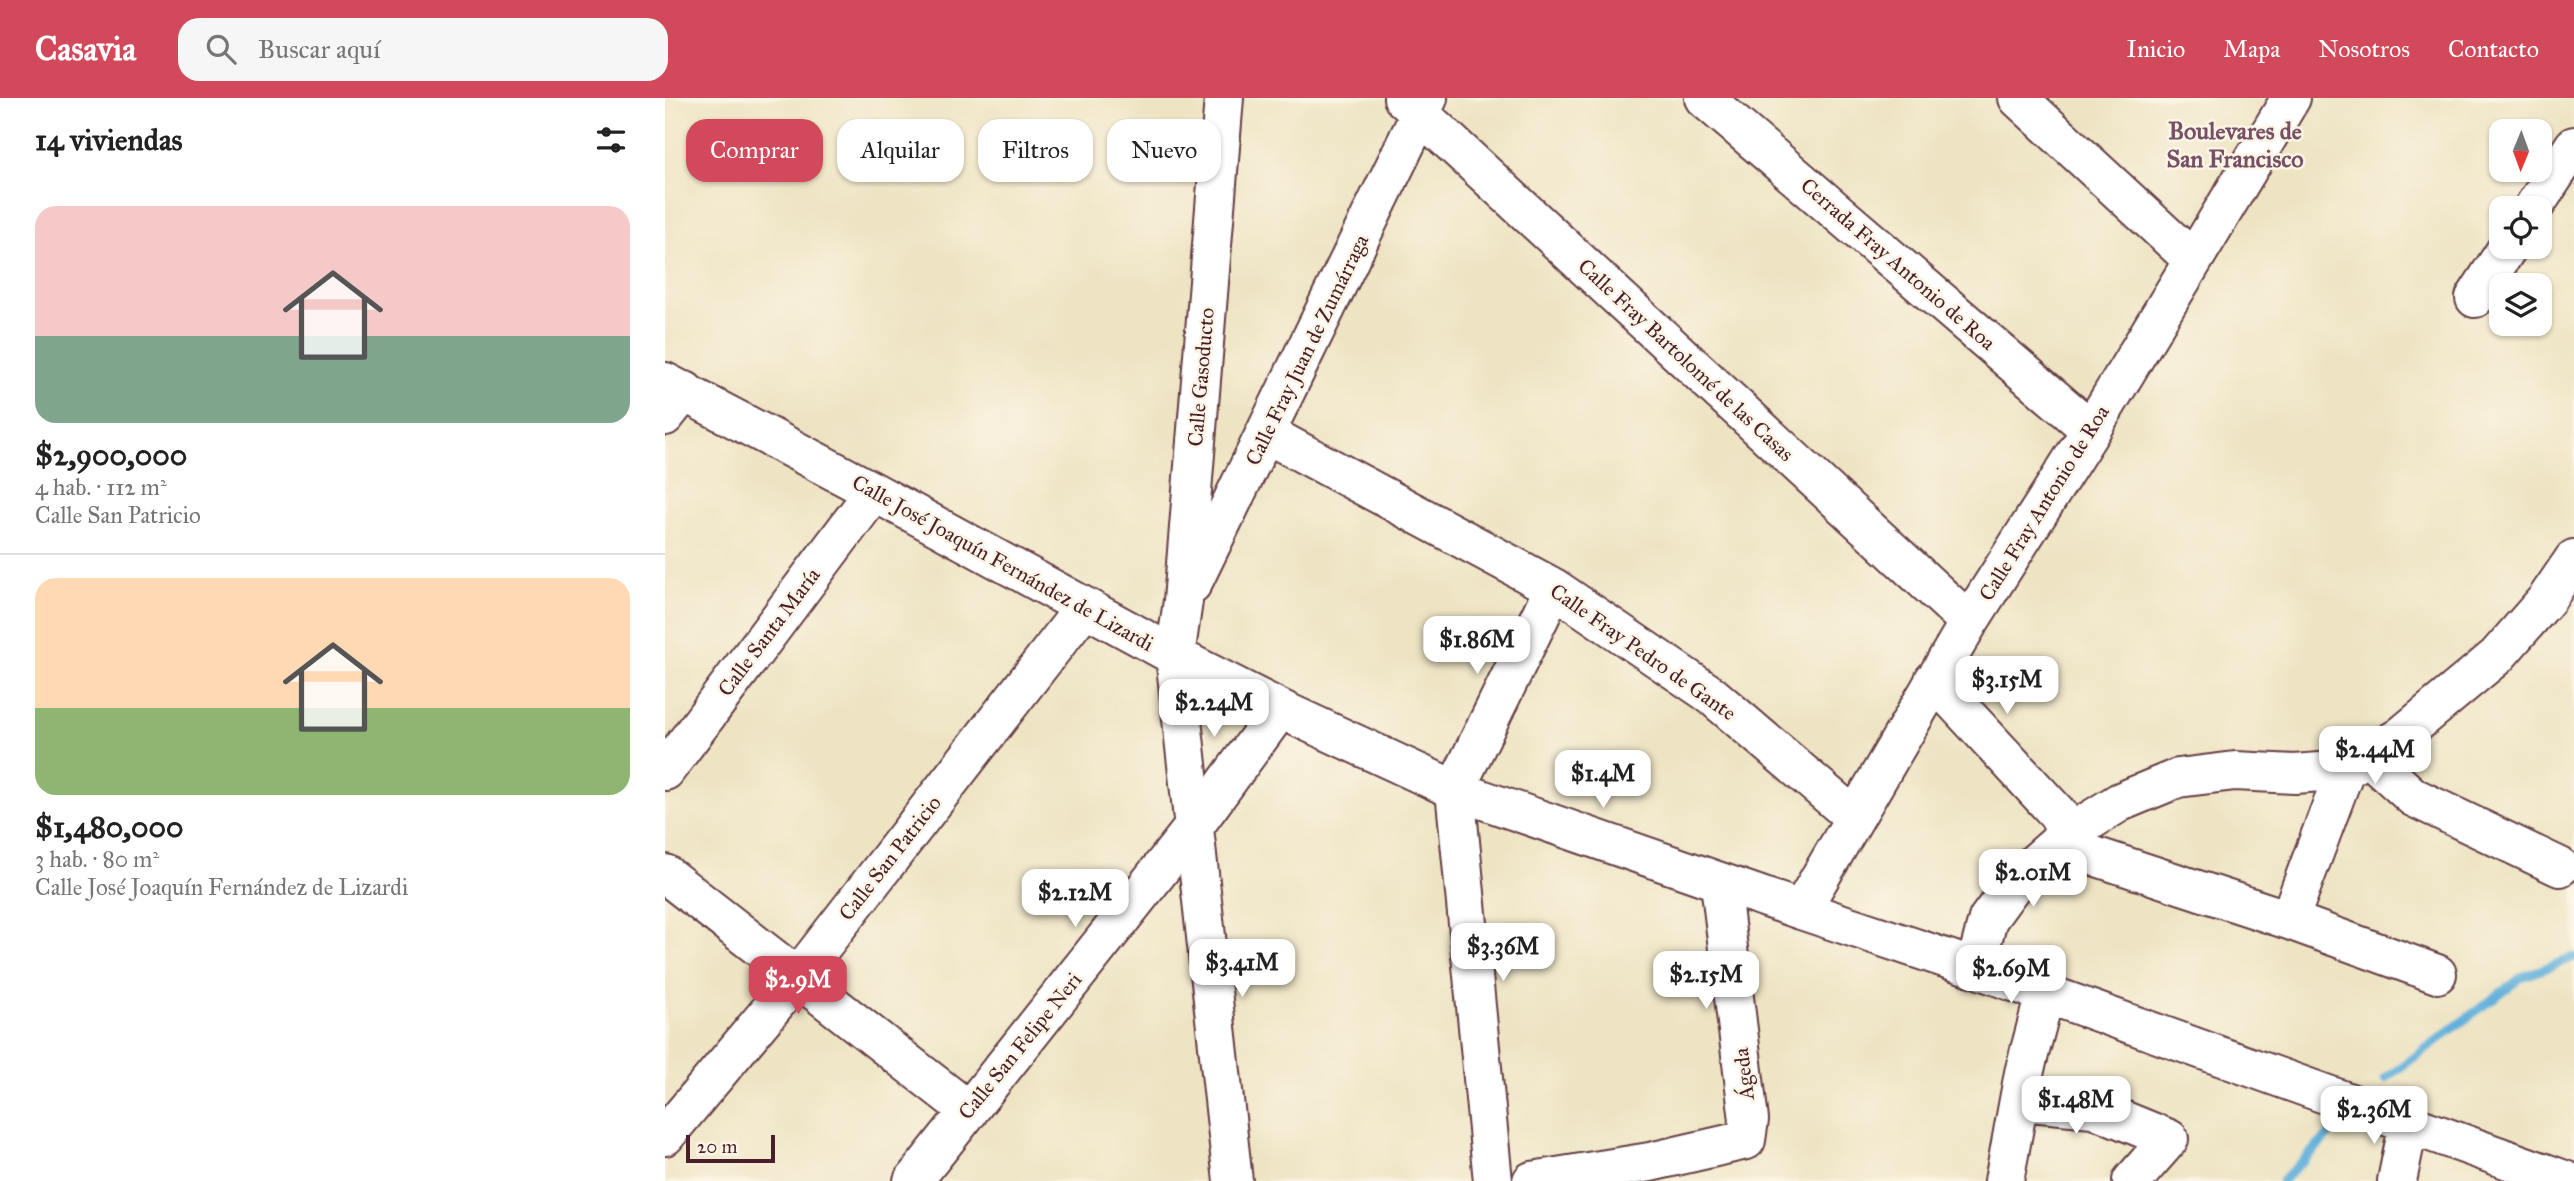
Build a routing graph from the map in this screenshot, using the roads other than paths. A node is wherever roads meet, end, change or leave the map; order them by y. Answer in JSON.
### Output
{"nodes":[{"id":1,"x":1224,"y":98,"type":"edge"},
{"id":2,"x":1704,"y":98,"type":"edge"},
{"id":3,"x":2018,"y":98,"type":"edge"},
{"id":4,"x":2291,"y":98,"type":"edge"},
{"id":5,"x":1417,"y":103,"type":"edge"},
{"id":6,"x":2574,"y":145,"type":"edge"},
{"id":7,"x":2541,"y":196,"type":"edge"},
{"id":8,"x":2192,"y":259,"type":"junction"},
{"id":9,"x":2500,"y":259,"type":"edge"},
{"id":10,"x":2475,"y":298,"type":"dead end"},
{"id":11,"x":672,"y":397,"type":"edge"},
{"id":12,"x":2091,"y":429,"type":"junction"},
{"id":13,"x":1267,"y":434,"type":"junction"},
{"id":14,"x":874,"y":492,"type":"junction"},
{"id":15,"x":2574,"y":559,"type":"edge"},
{"id":16,"x":1554,"y":588,"type":"junction"},
{"id":17,"x":1183,"y":601,"type":"junction"},
{"id":18,"x":1084,"y":608,"type":"junction"},
{"id":19,"x":1969,"y":622,"type":"junction"},
{"id":20,"x":1175,"y":656,"type":"junction"},
{"id":21,"x":1934,"y":680,"type":"junction"},
{"id":22,"x":1280,"y":709,"type":"junction"},
{"id":23,"x":2356,"y":763,"type":"junction"},
{"id":24,"x":665,"y":771,"type":"edge"},
{"id":25,"x":1455,"y":790,"type":"junction"},
{"id":26,"x":1854,"y":817,"type":"junction"},
{"id":27,"x":1193,"y":828,"type":"junction"},
{"id":28,"x":2067,"y":835,"type":"junction"},
{"id":29,"x":2560,"y":867,"type":"dead end"},
{"id":30,"x":665,"y":874,"type":"edge"},
{"id":31,"x":1720,"y":883,"type":"junction"},
{"id":32,"x":1801,"y":911,"type":"junction"},
{"id":33,"x":2288,"y":920,"type":"junction"},
{"id":34,"x":1975,"y":968,"type":"junction"},
{"id":35,"x":2437,"y":974,"type":"dead end"},
{"id":36,"x":797,"y":978,"type":"junction"},
{"id":37,"x":2045,"y":994,"type":"junction"},
{"id":38,"x":2019,"y":1101,"type":"junction"},
{"id":39,"x":969,"y":1111,"type":"junction"},
{"id":40,"x":2409,"y":1122,"type":"junction"},
{"id":41,"x":665,"y":1136,"type":"edge"},
{"id":42,"x":1652,"y":1171,"type":"edge"},
{"id":43,"x":1232,"y":1179,"type":"edge"},
{"id":44,"x":913,"y":1181,"type":"edge"},
{"id":45,"x":1493,"y":1181,"type":"edge"},
{"id":46,"x":1532,"y":1181,"type":"edge"},
{"id":47,"x":2004,"y":1181,"type":"edge"},
{"id":48,"x":2132,"y":1181,"type":"edge"},
{"id":49,"x":2397,"y":1181,"type":"edge"},
{"id":50,"x":2567,"y":1181,"type":"edge"}],
"edges":[{"from":1,"to":17,"type":"street","name":"Calle Gasoducto"},
{"from":2,"to":12,"type":"street","name":"Cerrada Fray Antonio de Roa"},
{"from":3,"to":8,"type":"street"},
{"from":4,"to":8,"type":"street","name":"Calle Fray Antonio de Roa"},
{"from":5,"to":13,"type":"street","name":"Calle Fray Juan de Zumárraga"},
{"from":5,"to":19,"type":"street","name":"Calle Fray Bartolomé de las Casas"},
{"from":6,"to":7,"type":"street"},
{"from":8,"to":12,"type":"street","name":"Calle Fray Antonio de Roa"},
{"from":9,"to":10,"type":"street"},
{"from":11,"to":14,"type":"street","name":"Calle José Joaquín Fernández de Lizardi"},
{"from":12,"to":19,"type":"street","name":"Calle Fray Antonio de Roa"},
{"from":13,"to":16,"type":"street","name":"Calle Fray Pedro de Gante"},
{"from":13,"to":17,"type":"street","name":"Calle Fray Juan de Zumárraga"},
{"from":14,"to":18,"type":"street","name":"Calle José Joaquín Fernández de Lizardi"},
{"from":14,"to":24,"type":"street","name":"Calle Santa María"},
{"from":15,"to":23,"type":"street"},
{"from":16,"to":25,"type":"street"},
{"from":16,"to":26,"type":"street","name":"Calle Fray Pedro de Gante"},
{"from":17,"to":20,"type":"street","name":"Calle Gasoducto"},
{"from":18,"to":20,"type":"street","name":"Calle José Joaquín Fernández de Lizardi"},
{"from":18,"to":36,"type":"street","name":"Calle San Patricio"},
{"from":19,"to":21,"type":"street","name":"Calle Fray Antonio de Roa"},
{"from":20,"to":22,"type":"street","name":"Calle José Joaquín Fernández de Lizardi"},
{"from":20,"to":27,"type":"street","name":"Calle Gasoducto"},
{"from":21,"to":26,"type":"street","name":"Calle Fray Antonio de Roa"},
{"from":21,"to":28,"type":"street"},
{"from":22,"to":25,"type":"street","name":"Calle José Joaquín Fernández de Lizardi"},
{"from":22,"to":27,"type":"street","name":"Calle San Felipe Neri"},
{"from":23,"to":28,"type":"street"},
{"from":23,"to":29,"type":"street"},
{"from":23,"to":33,"type":"street"},
{"from":25,"to":31,"type":"street","name":"Calle José Joaquín Fernández de Lizardi"},
{"from":25,"to":45,"type":"street"},
{"from":26,"to":32,"type":"street","name":"Calle Fray Antonio de Roa"},
{"from":27,"to":39,"type":"street","name":"Calle San Felipe Neri"},
{"from":27,"to":43,"type":"street","name":"Calle Gasoducto"},
{"from":28,"to":33,"type":"street"},
{"from":28,"to":34,"type":"street"},
{"from":30,"to":36,"type":"street"},
{"from":31,"to":32,"type":"street","name":"Calle José Joaquín Fernández de Lizardi"},
{"from":31,"to":42,"type":"street","name":"Ágeda"},
{"from":32,"to":34,"type":"street","name":"Calle José Joaquín Fernández de Lizardi"},
{"from":33,"to":35,"type":"street"},
{"from":34,"to":37,"type":"street","name":"Calle José Joaquín Fernández de Lizardi"},
{"from":36,"to":39,"type":"street"},
{"from":36,"to":41,"type":"street","name":"Calle San Patricio"},
{"from":37,"to":38,"type":"street"},
{"from":37,"to":40,"type":"street","name":"Calle José Joaquín Fernández de Lizardi"},
{"from":38,"to":47,"type":"street"},
{"from":38,"to":48,"type":"street"},
{"from":39,"to":44,"type":"street","name":"Calle San Felipe Neri"},
{"from":40,"to":49,"type":"street"},
{"from":40,"to":50,"type":"street","name":"Calle José Joaquín Fernández de Lizardi"},
{"from":42,"to":46,"type":"street"}]}
